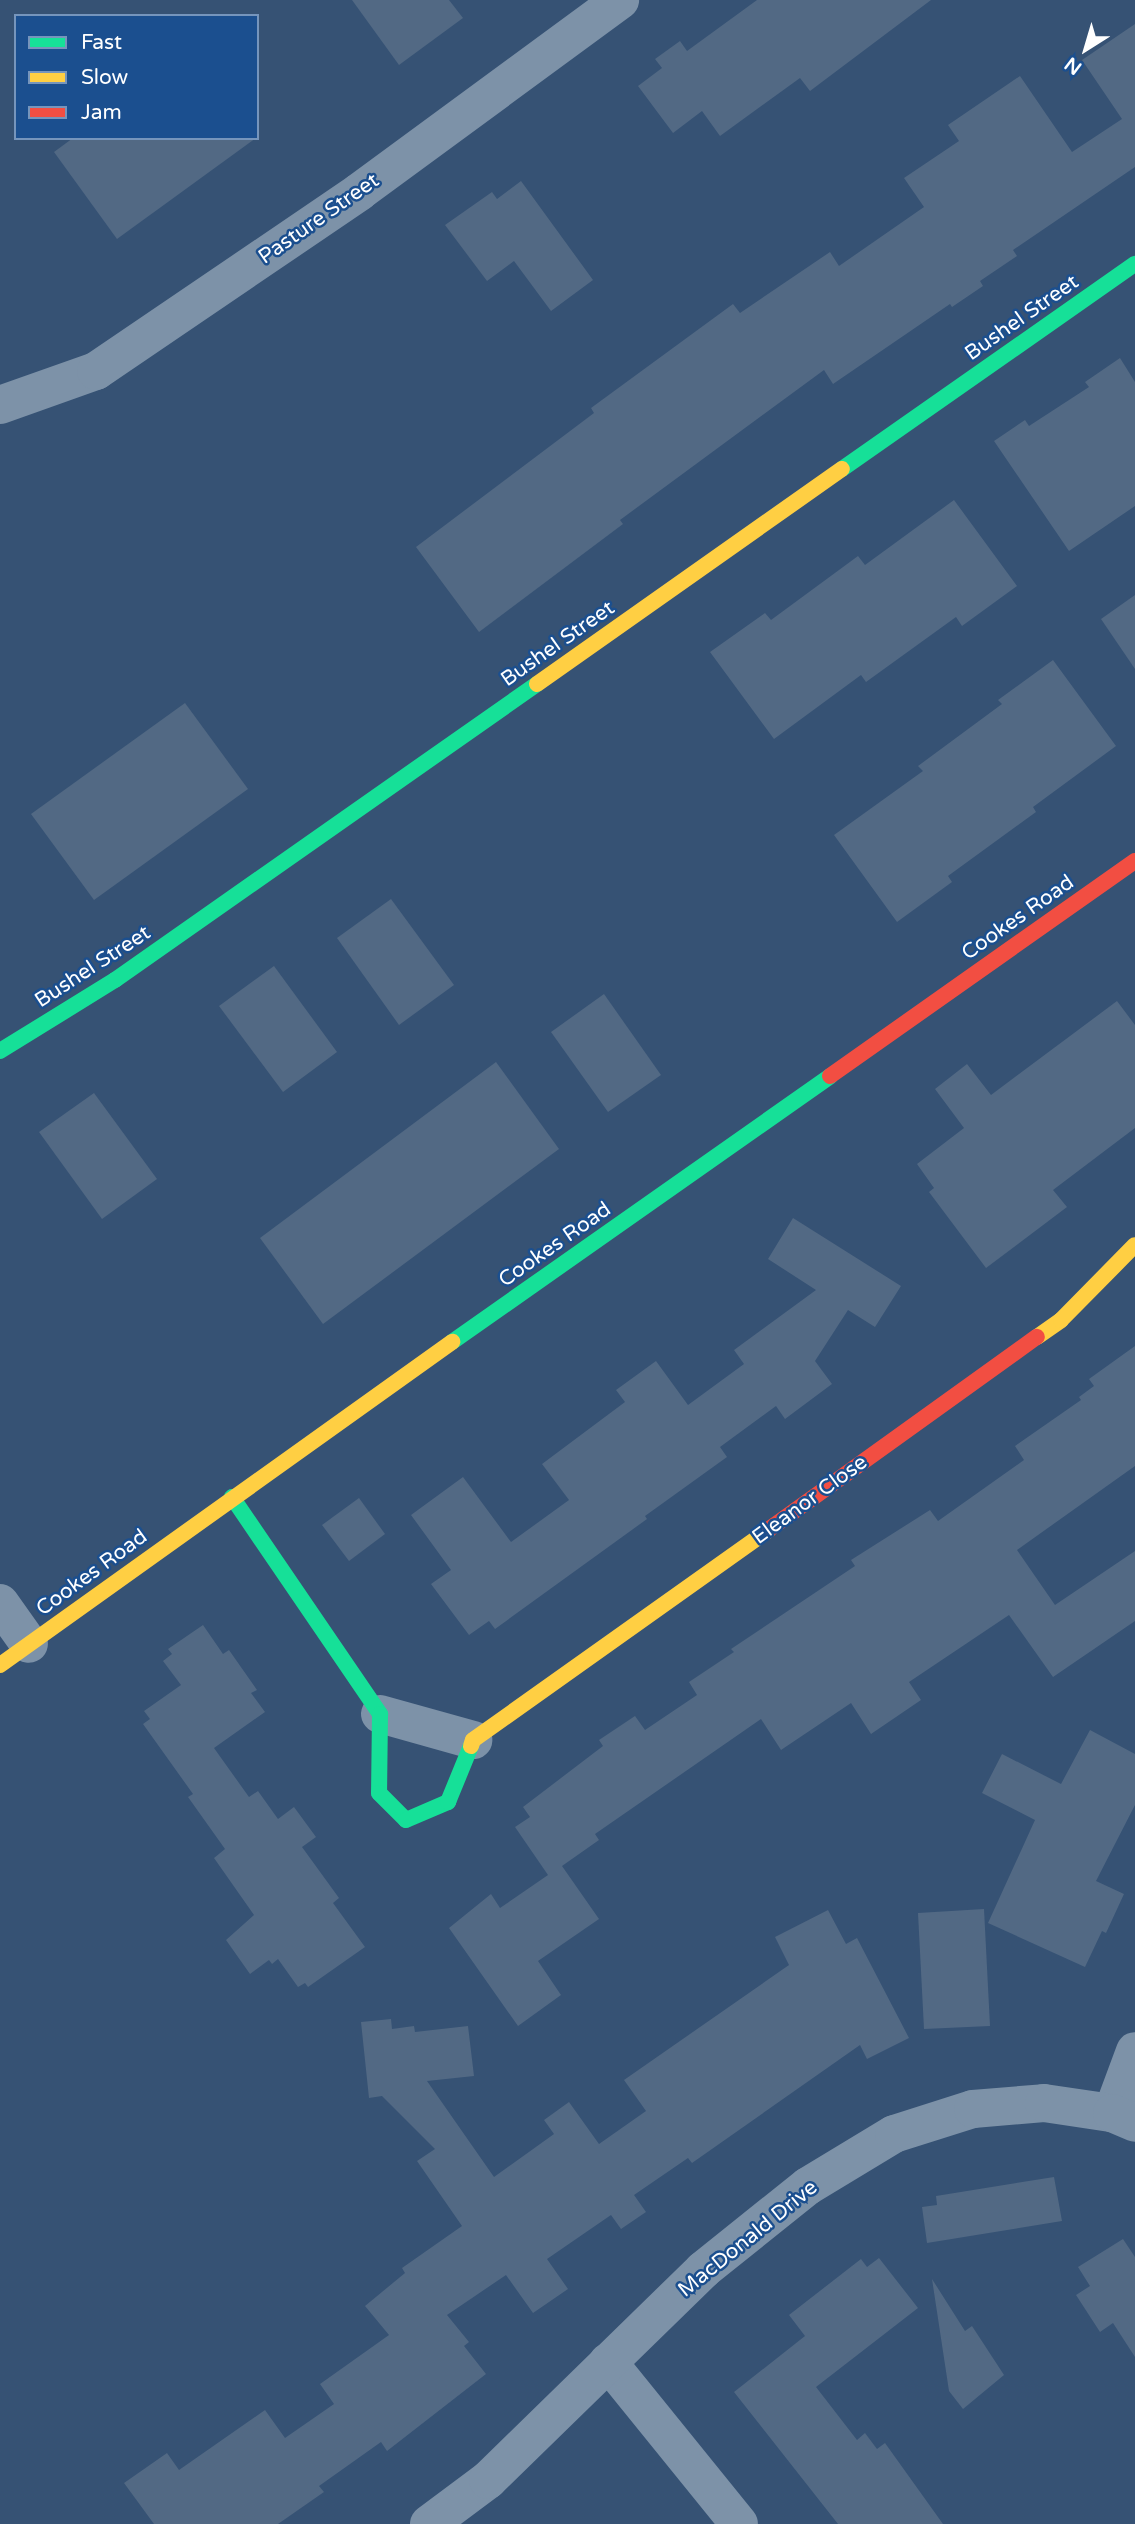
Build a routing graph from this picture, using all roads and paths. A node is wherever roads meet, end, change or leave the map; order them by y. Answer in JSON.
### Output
{"nodes":[{"id":1,"x":620,"y":0,"type":"edge"},
{"id":2,"x":1135,"y":264,"type":"edge"},
{"id":3,"x":0,"y":405,"type":"edge"},
{"id":4,"x":1135,"y":861,"type":"edge"},
{"id":5,"x":0,"y":1051,"type":"edge"},
{"id":6,"x":1135,"y":1245,"type":"edge"},
{"id":7,"x":232,"y":1497,"type":"junction"},
{"id":8,"x":0,"y":1603,"type":"edge"},
{"id":9,"x":14,"y":1654,"type":"edge"},
{"id":10,"x":380,"y":1714,"type":"junction"},
{"id":11,"x":473,"y":1740,"type":"junction"},
{"id":12,"x":1135,"y":2051,"type":"edge"},
{"id":13,"x":1124,"y":2118,"type":"edge"},
{"id":14,"x":608,"y":2362,"type":"junction"},
{"id":15,"x":429,"y":2524,"type":"edge"},
{"id":16,"x":739,"y":2524,"type":"edge"}],
"edges":[{"from":1,"to":3,"type":"street","name":"Pasture Street"},
{"from":2,"to":5,"type":"street","name":"Bushel Street"},
{"from":4,"to":7,"type":"street","name":"Cookes Road"},
{"from":6,"to":11,"type":"street","name":"Eleanor Close"},
{"from":7,"to":9,"type":"street","name":"Cookes Road"},
{"from":7,"to":10,"type":"street"},
{"from":8,"to":9,"type":"street"},
{"from":10,"to":11,"type":"street"},
{"from":10,"to":11,"type":"street"},
{"from":12,"to":13,"type":"street"},
{"from":13,"to":14,"type":"street","name":"MacDonald Drive"},
{"from":14,"to":15,"type":"street","name":"MacDonald Drive"},
{"from":14,"to":16,"type":"street"}]}
